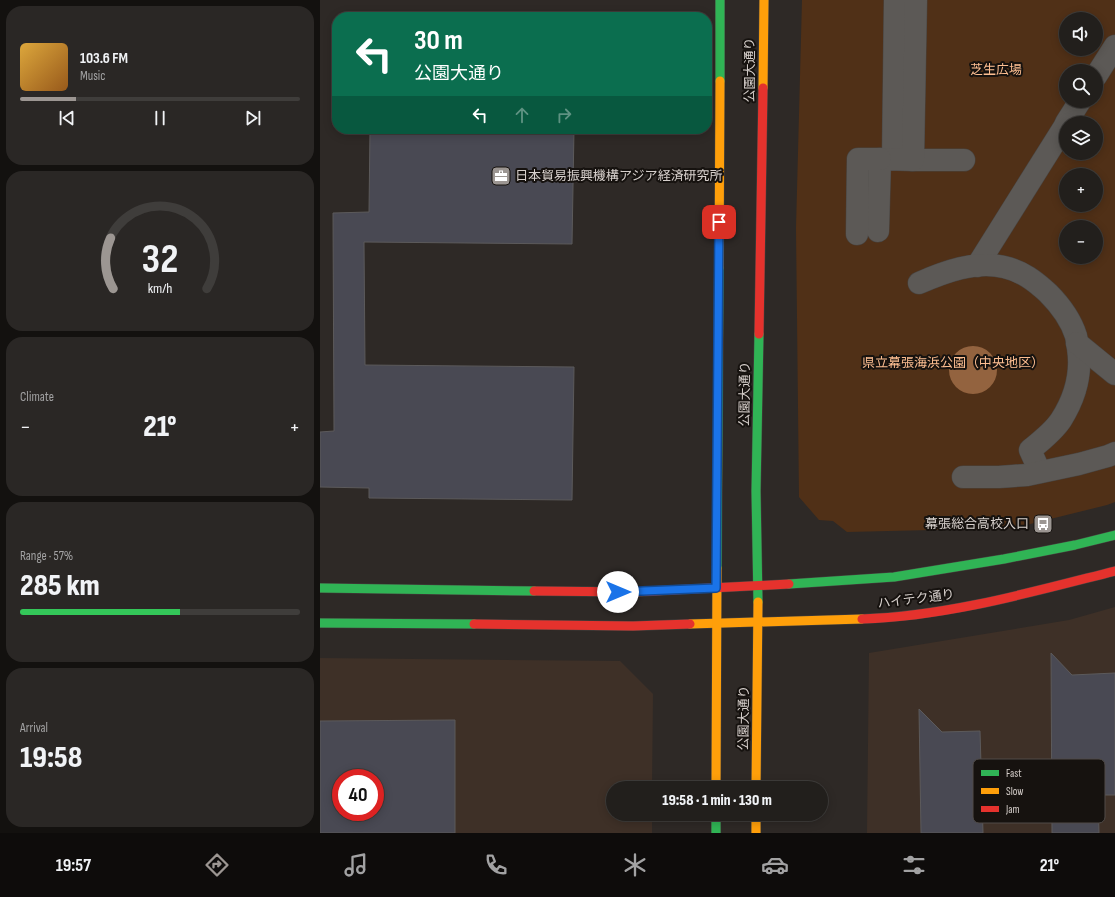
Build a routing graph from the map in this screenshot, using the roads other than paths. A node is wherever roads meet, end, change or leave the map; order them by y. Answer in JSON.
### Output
{"nodes":[{"id":1,"x":720,"y":0,"type":"edge"},
{"id":2,"x":764,"y":0,"type":"edge"},
{"id":3,"x":905,"y":10,"type":"edge"},
{"id":4,"x":1115,"y":46,"type":"edge"},
{"id":5,"x":1103,"y":65,"type":"edge"},
{"id":6,"x":1059,"y":134,"type":"edge"},
{"id":7,"x":895,"y":159,"type":"junction"},
{"id":8,"x":964,"y":160,"type":"dead end"},
{"id":9,"x":878,"y":231,"type":"dead end"},
{"id":10,"x":857,"y":234,"type":"dead end"},
{"id":11,"x":977,"y":266,"type":"junction"},
{"id":12,"x":919,"y":283,"type":"dead end"},
{"id":13,"x":1077,"y":343,"type":"junction"},
{"id":14,"x":1115,"y":374,"type":"edge"},
{"id":15,"x":1115,"y":453,"type":"edge"},
{"id":16,"x":1040,"y":472,"type":"junction"},
{"id":17,"x":964,"y":477,"type":"dead end"},
{"id":18,"x":1115,"y":535,"type":"edge"},
{"id":19,"x":1115,"y":571,"type":"edge"},
{"id":20,"x":758,"y":586,"type":"junction"},
{"id":21,"x":320,"y":588,"type":"edge"},
{"id":22,"x":716,"y":588,"type":"junction"},
{"id":23,"x":758,"y":622,"type":"junction"},
{"id":24,"x":320,"y":623,"type":"edge"},
{"id":25,"x":716,"y":623,"type":"junction"},
{"id":26,"x":716,"y":781,"type":"edge"},
{"id":27,"x":756,"y":781,"type":"edge"},
{"id":28,"x":716,"y":821,"type":"edge"},
{"id":29,"x":756,"y":821,"type":"edge"},
{"id":30,"x":716,"y":833,"type":"edge"},
{"id":31,"x":756,"y":833,"type":"edge"}],
"edges":[{"from":1,"to":22,"type":"street","name":"公園大通り"},
{"from":2,"to":20,"type":"street","name":"公園大通り"},
{"from":3,"to":7,"type":"street"},
{"from":4,"to":5,"type":"street"},
{"from":6,"to":11,"type":"street"},
{"from":7,"to":8,"type":"street"},
{"from":7,"to":9,"type":"street"},
{"from":7,"to":10,"type":"street"},
{"from":11,"to":12,"type":"street"},
{"from":11,"to":13,"type":"street"},
{"from":13,"to":14,"type":"street"},
{"from":13,"to":16,"type":"street"},
{"from":15,"to":16,"type":"street"},
{"from":16,"to":17,"type":"street"},
{"from":18,"to":20,"type":"street","name":"ハイテク通り"},
{"from":19,"to":23,"type":"street","name":"ハイテク通り"},
{"from":20,"to":22,"type":"street","name":"ハイテク通り"},
{"from":20,"to":23,"type":"street","name":"公園大通り"},
{"from":21,"to":22,"type":"street","name":"ハイテク通り"},
{"from":22,"to":25,"type":"street","name":"公園大通り"},
{"from":23,"to":25,"type":"street","name":"ハイテク通り"},
{"from":23,"to":27,"type":"street","name":"公園大通り"},
{"from":24,"to":25,"type":"street","name":"ハイテク通り"},
{"from":25,"to":26,"type":"street","name":"公園大通り"},
{"from":28,"to":30,"type":"street"},
{"from":29,"to":31,"type":"street"}]}
